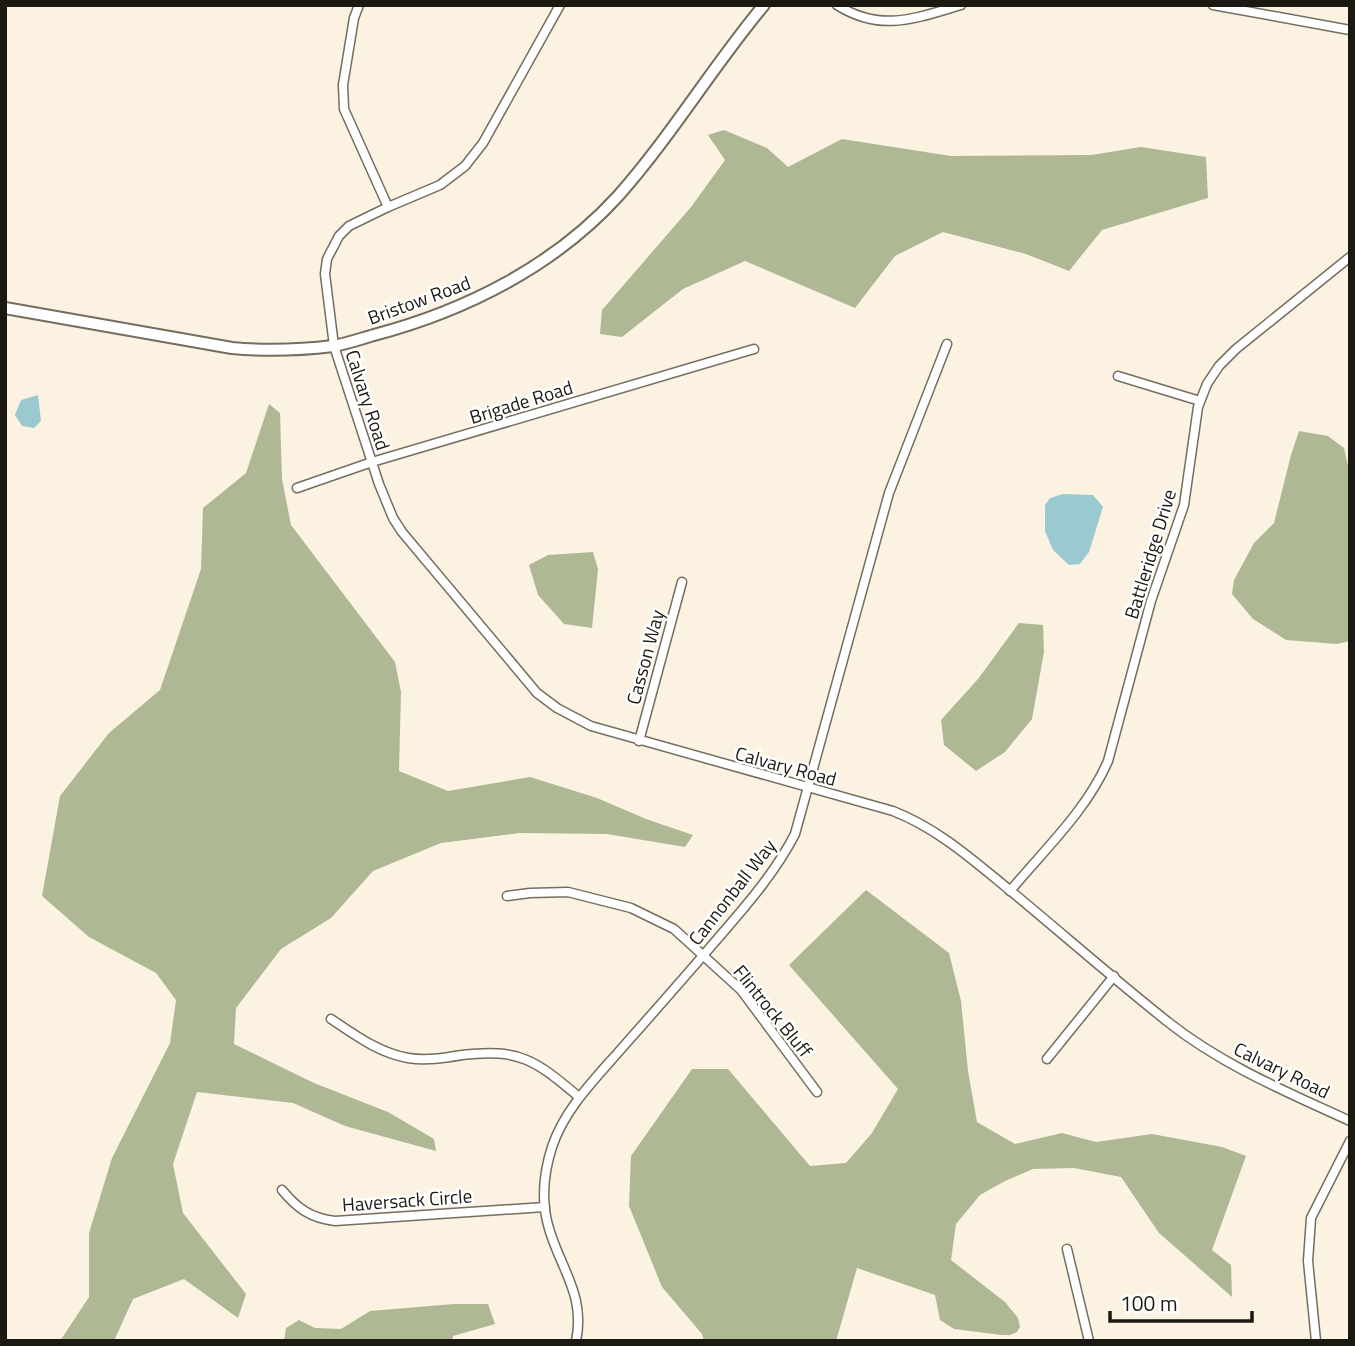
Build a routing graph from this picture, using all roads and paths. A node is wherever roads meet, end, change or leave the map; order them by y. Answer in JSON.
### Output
{"nodes":[{"id":1,"x":359,"y":5,"type":"edge"},
{"id":2,"x":561,"y":5,"type":"edge"},
{"id":3,"x":764,"y":5,"type":"edge"},
{"id":4,"x":837,"y":5,"type":"edge"},
{"id":5,"x":961,"y":5,"type":"edge"},
{"id":6,"x":1213,"y":5,"type":"edge"},
{"id":7,"x":1350,"y":30,"type":"edge"},
{"id":8,"x":388,"y":206,"type":"junction"},
{"id":9,"x":1350,"y":257,"type":"edge"},
{"id":10,"x":5,"y":308,"type":"edge"},
{"id":11,"x":947,"y":344,"type":"dead end"},
{"id":12,"x":334,"y":346,"type":"junction"},
{"id":13,"x":754,"y":349,"type":"dead end"},
{"id":14,"x":1118,"y":376,"type":"dead end"},
{"id":15,"x":1200,"y":401,"type":"junction"},
{"id":16,"x":372,"y":462,"type":"junction"},
{"id":17,"x":298,"y":488,"type":"dead end"},
{"id":18,"x":682,"y":582,"type":"dead end"},
{"id":19,"x":639,"y":741,"type":"junction"},
{"id":20,"x":808,"y":789,"type":"junction"},
{"id":21,"x":1010,"y":891,"type":"junction"},
{"id":22,"x":507,"y":897,"type":"dead end"},
{"id":23,"x":703,"y":955,"type":"junction"},
{"id":24,"x":1114,"y":976,"type":"junction"},
{"id":25,"x":331,"y":1019,"type":"dead end"},
{"id":26,"x":1047,"y":1059,"type":"dead end"},
{"id":27,"x":817,"y":1092,"type":"dead end"},
{"id":28,"x":579,"y":1097,"type":"junction"},
{"id":29,"x":1350,"y":1121,"type":"edge"},
{"id":30,"x":1350,"y":1141,"type":"edge"},
{"id":31,"x":282,"y":1190,"type":"dead end"},
{"id":32,"x":545,"y":1207,"type":"junction"},
{"id":33,"x":1067,"y":1249,"type":"dead end"},
{"id":34,"x":576,"y":1341,"type":"edge"},
{"id":35,"x":1089,"y":1341,"type":"edge"},
{"id":36,"x":1316,"y":1341,"type":"edge"}],
"edges":[{"from":1,"to":8,"type":"street"},
{"from":2,"to":8,"type":"street","name":"Calvary Road"},
{"from":3,"to":12,"type":"main road","name":"Bristow Road"},
{"from":4,"to":5,"type":"street"},
{"from":6,"to":7,"type":"street"},
{"from":8,"to":12,"type":"street","name":"Calvary Road"},
{"from":9,"to":15,"type":"street","name":"Battleridge Drive"},
{"from":10,"to":12,"type":"main road","name":"Bristow Road"},
{"from":11,"to":20,"type":"street","name":"Cannonball Way"},
{"from":12,"to":16,"type":"street","name":"Calvary Road"},
{"from":13,"to":16,"type":"street","name":"Brigade Road"},
{"from":14,"to":15,"type":"street"},
{"from":15,"to":21,"type":"street","name":"Battleridge Drive"},
{"from":16,"to":17,"type":"street","name":"Brigade Road"},
{"from":16,"to":19,"type":"street","name":"Calvary Road"},
{"from":18,"to":19,"type":"street","name":"Casson Way"},
{"from":19,"to":20,"type":"street","name":"Calvary Road"},
{"from":20,"to":21,"type":"street","name":"Calvary Road"},
{"from":20,"to":23,"type":"street","name":"Cannonball Way"},
{"from":21,"to":24,"type":"street","name":"Calvary Road"},
{"from":22,"to":23,"type":"street","name":"Flintrock Bluff"},
{"from":23,"to":27,"type":"street","name":"Flintrock Bluff"},
{"from":23,"to":28,"type":"street","name":"Cannonball Way"},
{"from":24,"to":26,"type":"street"},
{"from":24,"to":29,"type":"street","name":"Calvary Road"},
{"from":25,"to":28,"type":"street"},
{"from":28,"to":32,"type":"street","name":"Cannonball Way"},
{"from":30,"to":36,"type":"street"},
{"from":31,"to":32,"type":"street","name":"Haversack Circle"},
{"from":32,"to":34,"type":"street","name":"Cannonball Way"},
{"from":33,"to":35,"type":"street"}]}
